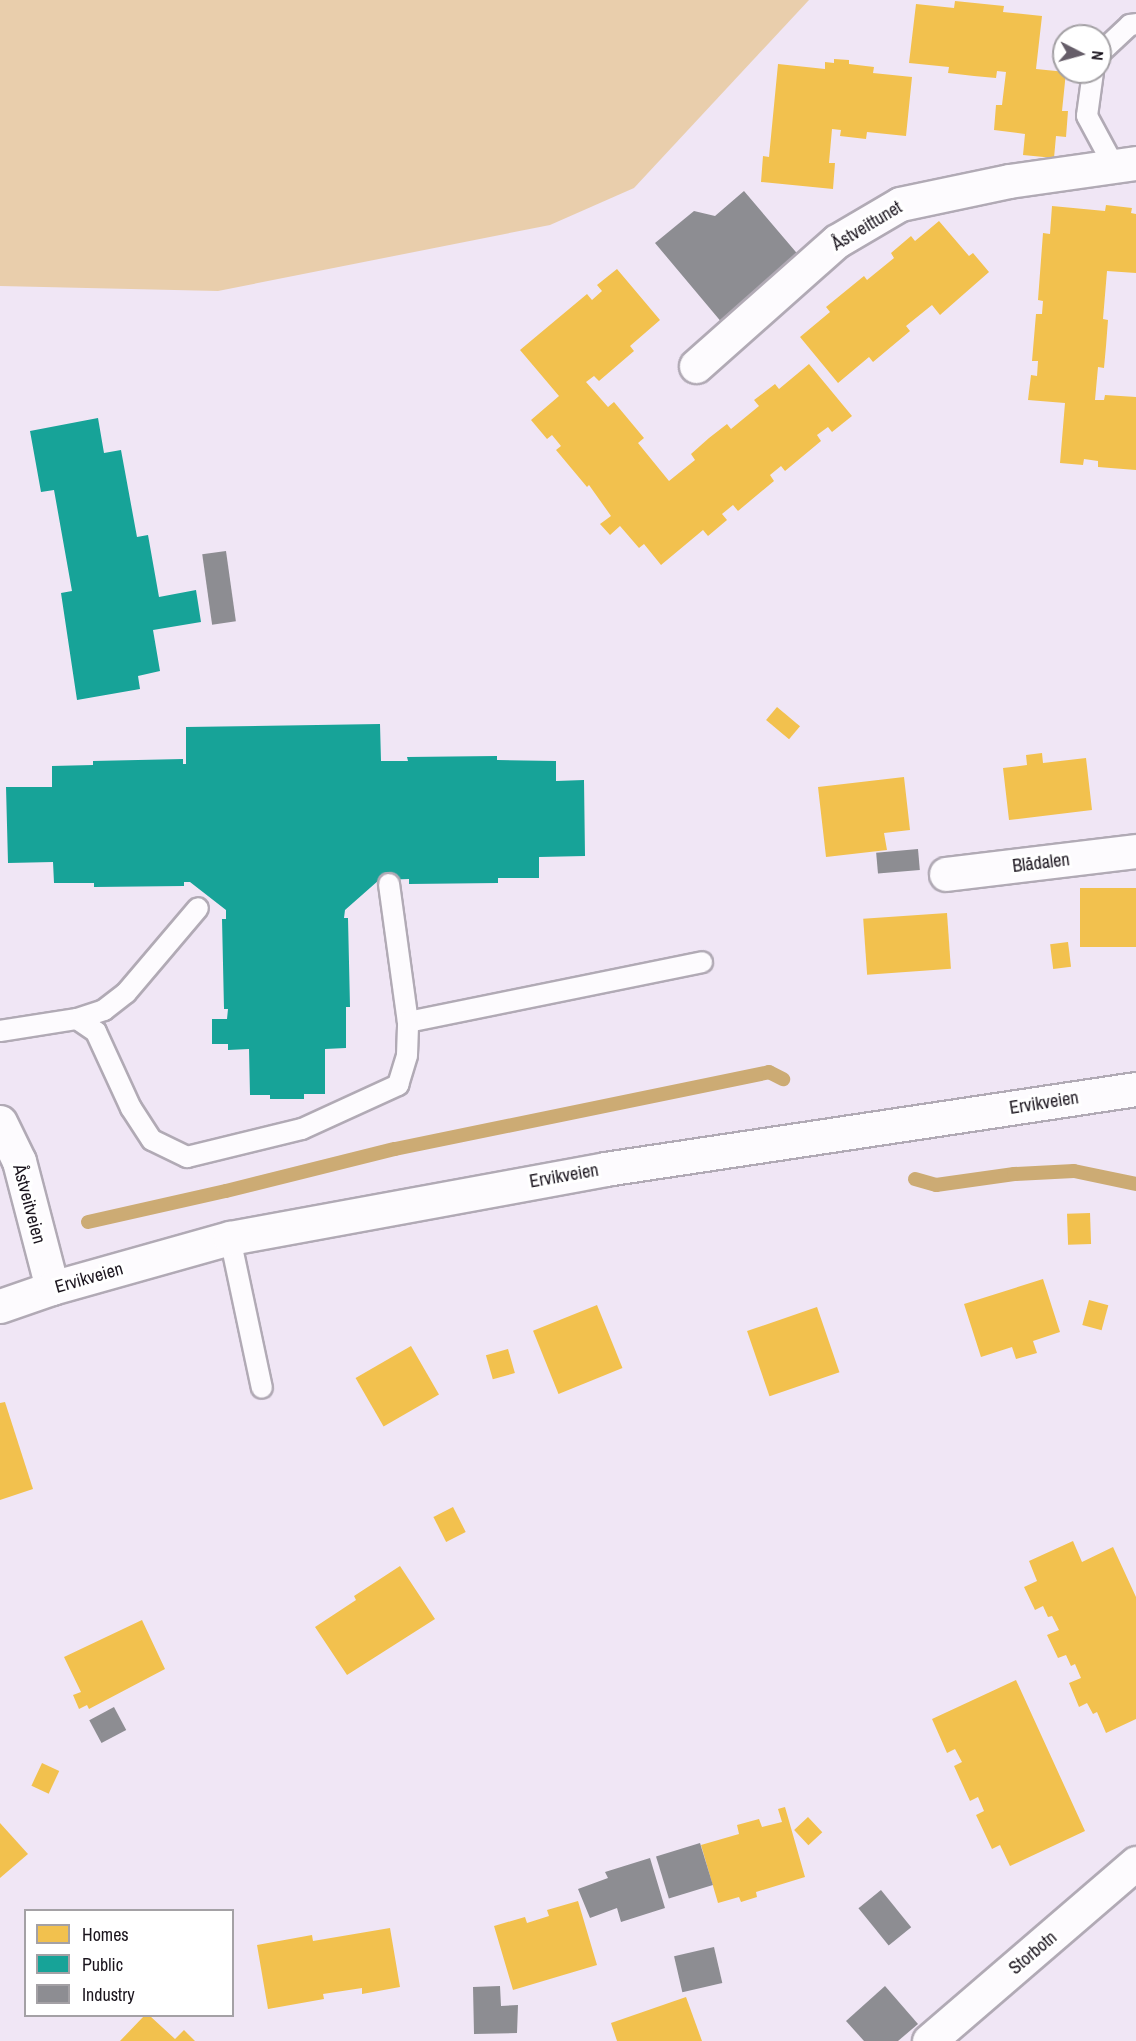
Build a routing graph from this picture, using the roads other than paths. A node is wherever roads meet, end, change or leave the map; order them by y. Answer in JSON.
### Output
{"nodes":[{"id":1,"x":1136,"y":24,"type":"edge"},
{"id":2,"x":1112,"y":41,"type":"edge"},
{"id":3,"x":1091,"y":84,"type":"edge"},
{"id":4,"x":1125,"y":165,"type":"edge"},
{"id":5,"x":696,"y":366,"type":"dead end"},
{"id":6,"x":1136,"y":851,"type":"edge"},
{"id":7,"x":946,"y":874,"type":"dead end"},
{"id":8,"x":389,"y":884,"type":"dead end"},
{"id":9,"x":198,"y":908,"type":"dead end"},
{"id":10,"x":702,"y":962,"type":"dead end"},
{"id":11,"x":77,"y":1019,"type":"junction"},
{"id":12,"x":408,"y":1022,"type":"junction"},
{"id":13,"x":0,"y":1031,"type":"edge"},
{"id":14,"x":1136,"y":1089,"type":"edge"},
{"id":15,"x":0,"y":1122,"type":"edge"},
{"id":16,"x":230,"y":1238,"type":"junction"},
{"id":17,"x":52,"y":1288,"type":"junction"},
{"id":18,"x":0,"y":1306,"type":"edge"},
{"id":19,"x":262,"y":1388,"type":"dead end"},
{"id":20,"x":1136,"y":1863,"type":"edge"},
{"id":21,"x":929,"y":2041,"type":"edge"}],
"edges":[{"from":1,"to":2,"type":"lane"},
{"from":3,"to":4,"type":"lane","name":"Åstveittunet"},
{"from":4,"to":5,"type":"main road","name":"Åstveittunet"},
{"from":6,"to":7,"type":"main road","name":"Blådalen"},
{"from":8,"to":12,"type":"lane"},
{"from":9,"to":11,"type":"lane"},
{"from":10,"to":12,"type":"lane"},
{"from":11,"to":12,"type":"lane"},
{"from":11,"to":13,"type":"lane"},
{"from":14,"to":16,"type":"main road","name":"Ervikveien"},
{"from":15,"to":17,"type":"main road","name":"Åstveitveien"},
{"from":16,"to":17,"type":"main road","name":"Ervikveien"},
{"from":16,"to":19,"type":"lane"},
{"from":17,"to":18,"type":"main road","name":"Ervikveien"},
{"from":20,"to":21,"type":"main road","name":"Storbotn"}]}
